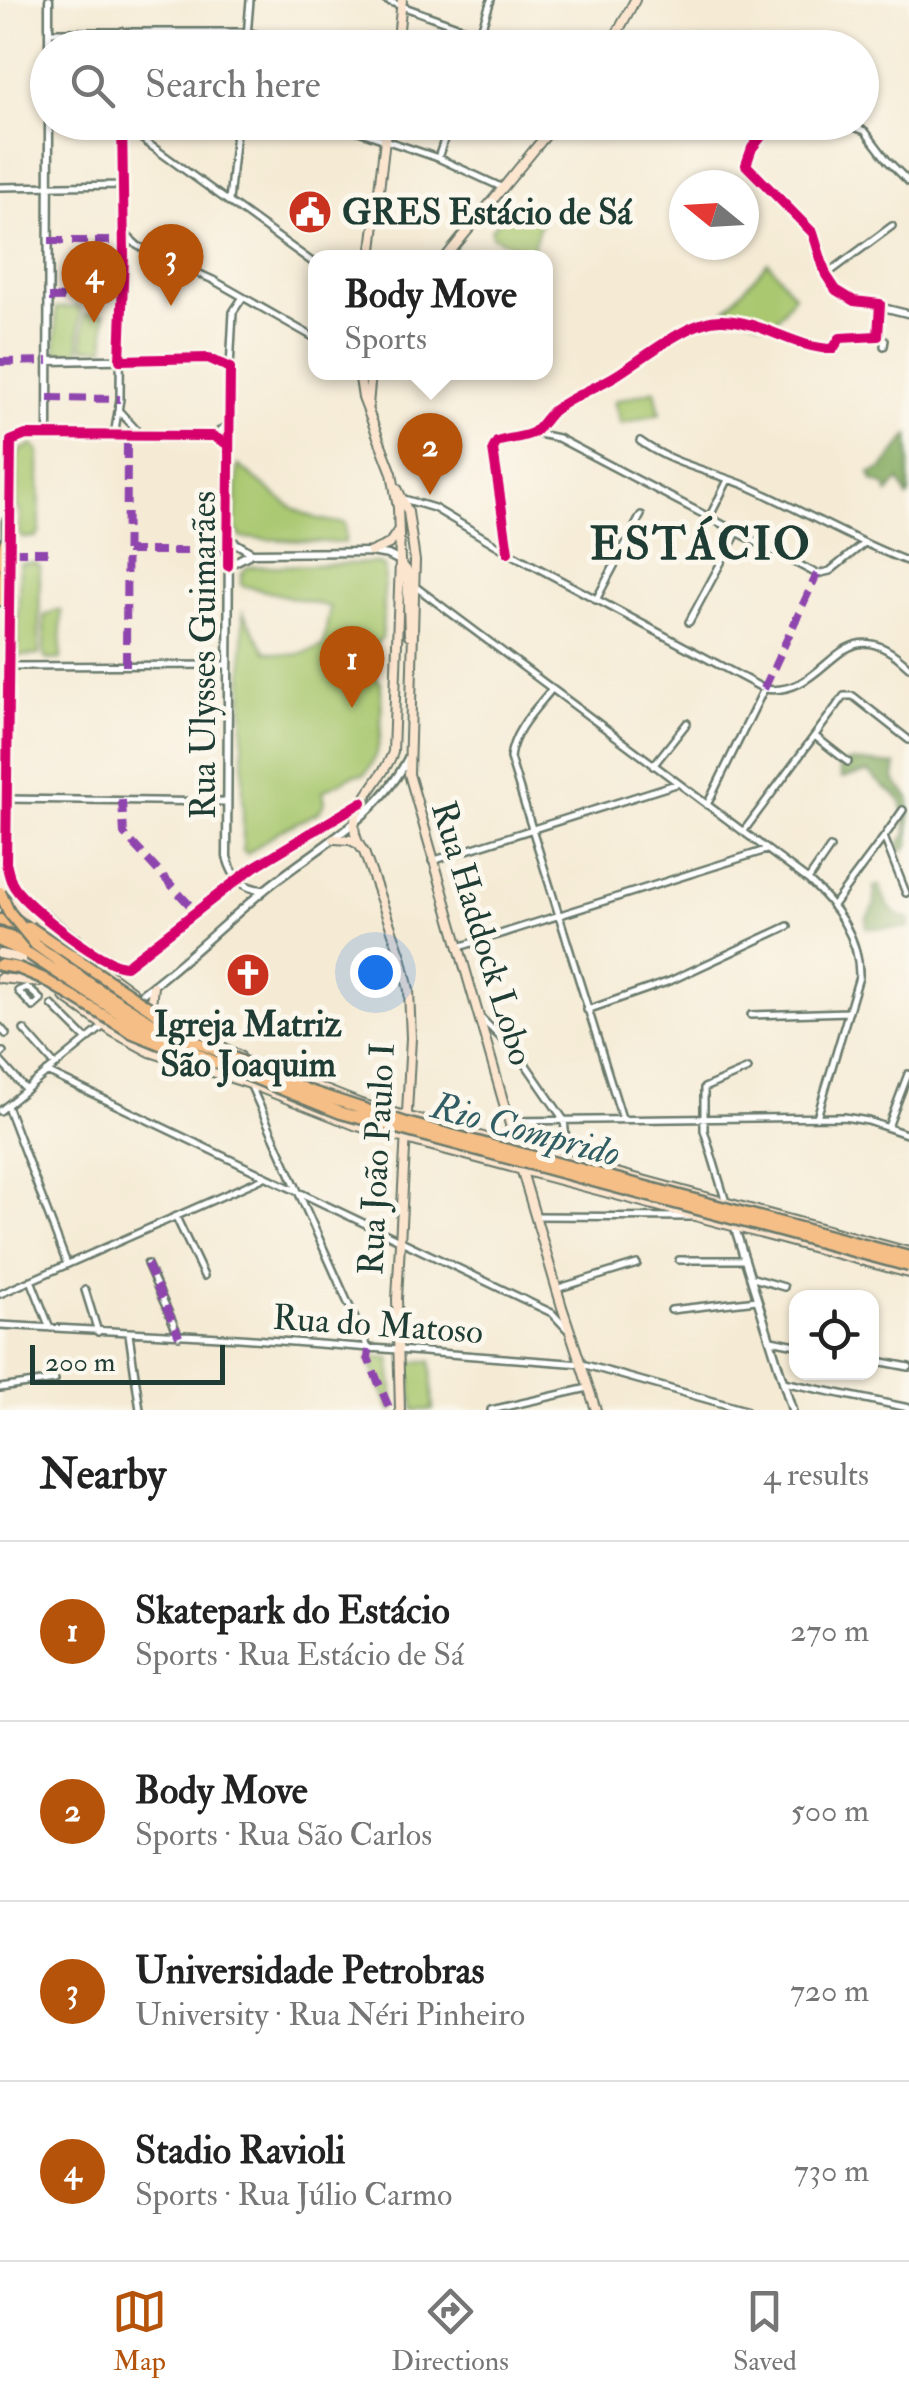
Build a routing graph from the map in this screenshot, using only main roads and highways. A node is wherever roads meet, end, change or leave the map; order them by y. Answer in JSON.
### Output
{"nodes":[{"id":1,"x":634,"y":0,"type":"edge"},
{"id":2,"x":402,"y":3,"type":"edge"},
{"id":3,"x":398,"y":30,"type":"edge"},
{"id":4,"x":618,"y":30,"type":"edge"},
{"id":5,"x":385,"y":140,"type":"edge"},
{"id":6,"x":542,"y":140,"type":"edge"},
{"id":7,"x":371,"y":250,"type":"edge"},
{"id":8,"x":451,"y":250,"type":"edge"},
{"id":9,"x":359,"y":380,"type":"edge"},
{"id":10,"x":370,"y":380,"type":"edge"},
{"id":11,"x":368,"y":410,"type":"junction"},
{"id":12,"x":394,"y":484,"type":"junction"},
{"id":13,"x":8,"y":521,"type":"joint"},
{"id":14,"x":398,"y":531,"type":"junction"},
{"id":15,"x":371,"y":552,"type":"road end"},
{"id":16,"x":400,"y":562,"type":"junction"},
{"id":17,"x":0,"y":564,"type":"edge"},
{"id":18,"x":0,"y":600,"type":"edge"},
{"id":19,"x":412,"y":650,"type":"junction"},
{"id":20,"x":334,"y":838,"type":"road end"},
{"id":21,"x":358,"y":844,"type":"junction"},
{"id":22,"x":0,"y":893,"type":"edge"},
{"id":23,"x":0,"y":906,"type":"edge"},
{"id":24,"x":0,"y":920,"type":"edge"},
{"id":25,"x":25,"y":926,"type":"junction"},
{"id":26,"x":0,"y":935,"type":"edge"},
{"id":27,"x":74,"y":943,"type":"junction"},
{"id":28,"x":33,"y":950,"type":"junction"},
{"id":29,"x":0,"y":954,"type":"edge"},
{"id":30,"x":96,"y":958,"type":"junction"},
{"id":31,"x":0,"y":971,"type":"edge"},
{"id":32,"x":20,"y":973,"type":"junction"},
{"id":33,"x":153,"y":986,"type":"road end"},
{"id":34,"x":151,"y":1005,"type":"junction"},
{"id":35,"x":190,"y":1035,"type":"junction"},
{"id":36,"x":206,"y":1044,"type":"junction"},
{"id":37,"x":210,"y":1060,"type":"junction"},
{"id":38,"x":172,"y":1061,"type":"junction"},
{"id":39,"x":187,"y":1066,"type":"junction"},
{"id":40,"x":248,"y":1072,"type":"junction"},
{"id":41,"x":361,"y":1104,"type":"junction"},
{"id":42,"x":406,"y":1116,"type":"junction"},
{"id":43,"x":357,"y":1126,"type":"junction"},
{"id":44,"x":403,"y":1140,"type":"junction"},
{"id":45,"x":516,"y":1146,"type":"junction"},
{"id":46,"x":522,"y":1170,"type":"junction"},
{"id":47,"x":842,"y":1231,"type":"junction"},
{"id":48,"x":835,"y":1253,"type":"junction"},
{"id":49,"x":909,"y":1255,"type":"edge"},
{"id":50,"x":909,"y":1270,"type":"edge"},
{"id":51,"x":400,"y":1410,"type":"edge"},
{"id":52,"x":596,"y":1410,"type":"edge"}],
"edges":[{"from":1,"to":4,"type":"main road"},
{"from":2,"to":3,"type":"main road"},
{"from":5,"to":7,"type":"main road"},
{"from":6,"to":8,"type":"main road"},
{"from":9,"to":11,"type":"main road"},
{"from":10,"to":11,"type":"main road"},
{"from":11,"to":12,"type":"main road"},
{"from":12,"to":14,"type":"main road"},
{"from":12,"to":19,"type":"main road"},
{"from":13,"to":17,"type":"main road"},
{"from":13,"to":18,"type":"highway"},
{"from":14,"to":15,"type":"main road"},
{"from":14,"to":16,"type":"main road"},
{"from":16,"to":19,"type":"main road"},
{"from":16,"to":21,"type":"main road","name":"Rua João Paulo I"},
{"from":19,"to":45,"type":"main road","name":"Rua Haddock Lobo"},
{"from":20,"to":21,"type":"main road"},
{"from":21,"to":42,"type":"main road","name":"Rua João Paulo I"},
{"from":22,"to":27,"type":"main road"},
{"from":22,"to":28,"type":"highway","bridge":true},
{"from":23,"to":25,"type":"highway"},
{"from":24,"to":25,"type":"highway"},
{"from":25,"to":36,"type":"highway","bridge":true},
{"from":26,"to":28,"type":"highway"},
{"from":26,"to":35,"type":"highway"},
{"from":27,"to":30,"type":"main road"},
{"from":27,"to":30,"type":"main road"},
{"from":28,"to":36,"type":"highway","bridge":true},
{"from":28,"to":37,"type":"highway","bridge":true},
{"from":29,"to":38,"type":"main road"},
{"from":30,"to":34,"type":"main road"},
{"from":31,"to":32,"type":"highway"},
{"from":32,"to":37,"type":"highway","bridge":true},
{"from":32,"to":38,"type":"main road"},
{"from":33,"to":34,"type":"main road"},
{"from":34,"to":35,"type":"main road"},
{"from":35,"to":39,"type":"main road","bridge":true},
{"from":35,"to":40,"type":"main road"},
{"from":36,"to":49,"type":"highway","bridge":true},
{"from":37,"to":50,"type":"highway","bridge":true},
{"from":38,"to":39,"type":"main road"},
{"from":39,"to":40,"type":"main road"},
{"from":40,"to":41,"type":"main road"},
{"from":40,"to":43,"type":"main road"},
{"from":41,"to":42,"type":"main road"},
{"from":41,"to":43,"type":"main road","bridge":true},
{"from":42,"to":44,"type":"main road","name":"Rua João Paulo I","bridge":true},
{"from":42,"to":45,"type":"main road"},
{"from":43,"to":44,"type":"main road"},
{"from":44,"to":46,"type":"main road"},
{"from":44,"to":51,"type":"main road","name":"Rua João Paulo I"},
{"from":45,"to":46,"type":"main road","name":"Rua Haddock Lobo","bridge":true},
{"from":45,"to":47,"type":"main road"},
{"from":46,"to":48,"type":"main road"},
{"from":46,"to":52,"type":"main road","name":"Rua Haddock Lobo"},
{"from":47,"to":48,"type":"main road","bridge":true},
{"from":47,"to":49,"type":"main road"},
{"from":48,"to":50,"type":"main road"}]}
